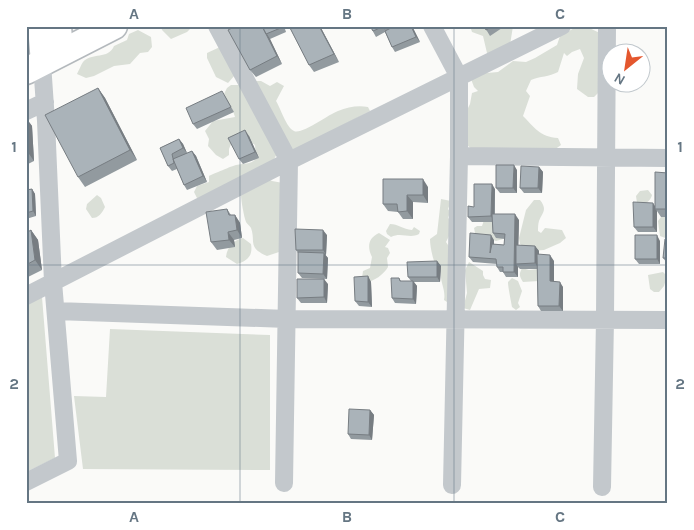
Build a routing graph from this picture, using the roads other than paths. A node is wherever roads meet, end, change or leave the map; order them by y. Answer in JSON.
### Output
{"nodes":[{"id":1,"x":114,"y":26,"type":"edge"},
{"id":2,"x":217,"y":26,"type":"edge"},
{"id":3,"x":432,"y":26,"type":"edge"},
{"id":4,"x":562,"y":26,"type":"edge"},
{"id":5,"x":607,"y":26,"type":"edge"},
{"id":6,"x":41,"y":28,"type":"edge"},
{"id":7,"x":43,"y":62,"type":"edge"},
{"id":8,"x":458,"y":77,"type":"junction"},
{"id":9,"x":45,"y":102,"type":"junction"},
{"id":10,"x":26,"y":111,"type":"edge"},
{"id":11,"x":459,"y":156,"type":"junction"},
{"id":12,"x":606,"y":157,"type":"junction"},
{"id":13,"x":668,"y":158,"type":"edge"},
{"id":14,"x":289,"y":161,"type":"junction"},
{"id":15,"x":53,"y":282,"type":"junction"},
{"id":16,"x":26,"y":296,"type":"edge"},
{"id":17,"x":56,"y":312,"type":"junction"},
{"id":18,"x":287,"y":319,"type":"junction"},
{"id":19,"x":605,"y":319,"type":"junction"},
{"id":20,"x":456,"y":320,"type":"junction"},
{"id":21,"x":668,"y":320,"type":"edge"},
{"id":22,"x":26,"y":482,"type":"edge"},
{"id":23,"x":284,"y":483,"type":"dead end"},
{"id":24,"x":452,"y":485,"type":"dead end"},
{"id":25,"x":602,"y":487,"type":"dead end"}],
"edges":[{"from":1,"to":7,"type":"highway"},
{"from":2,"to":14,"type":"street"},
{"from":3,"to":8,"type":"street"},
{"from":4,"to":8,"type":"street"},
{"from":5,"to":12,"type":"street"},
{"from":6,"to":7,"type":"main road"},
{"from":7,"to":9,"type":"street"},
{"from":8,"to":11,"type":"street"},
{"from":8,"to":14,"type":"street"},
{"from":9,"to":10,"type":"street"},
{"from":9,"to":15,"type":"street"},
{"from":11,"to":12,"type":"street"},
{"from":11,"to":20,"type":"street"},
{"from":12,"to":13,"type":"street"},
{"from":12,"to":19,"type":"street"},
{"from":14,"to":15,"type":"street"},
{"from":14,"to":18,"type":"street"},
{"from":15,"to":16,"type":"street"},
{"from":15,"to":17,"type":"street"},
{"from":17,"to":18,"type":"street"},
{"from":17,"to":22,"type":"street"},
{"from":18,"to":20,"type":"street"},
{"from":18,"to":23,"type":"street"},
{"from":19,"to":20,"type":"street"},
{"from":19,"to":21,"type":"street"},
{"from":19,"to":25,"type":"street"},
{"from":20,"to":24,"type":"street"}]}
